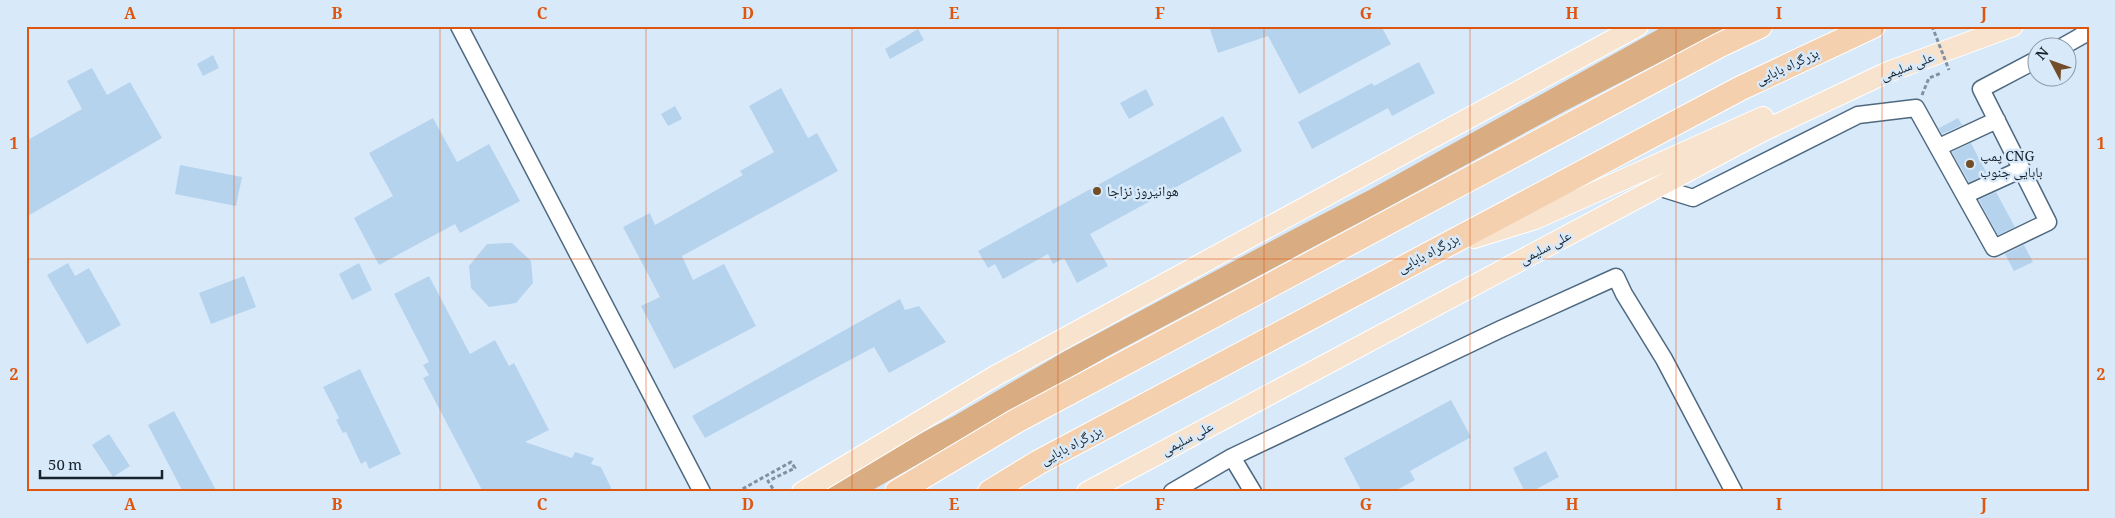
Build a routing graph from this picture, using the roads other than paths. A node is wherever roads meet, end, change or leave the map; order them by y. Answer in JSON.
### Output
{"nodes":[{"id":1,"x":459,"y":26,"type":"edge"},
{"id":2,"x":1638,"y":26,"type":"edge"},
{"id":3,"x":1760,"y":26,"type":"edge"},
{"id":4,"x":1873,"y":26,"type":"edge"},
{"id":5,"x":2013,"y":26,"type":"edge"},
{"id":6,"x":2086,"y":26,"type":"edge"},
{"id":7,"x":2078,"y":38,"type":"edge"},
{"id":8,"x":2028,"y":64,"type":"edge"},
{"id":9,"x":1888,"y":72,"type":"junction"},
{"id":10,"x":1997,"y":120,"type":"junction"},
{"id":11,"x":1939,"y":147,"type":"junction"},
{"id":12,"x":2022,"y":169,"type":"junction"},
{"id":13,"x":1658,"y":187,"type":"junction"},
{"id":14,"x":1966,"y":195,"type":"junction"},
{"id":15,"x":1434,"y":250,"type":"junction"},
{"id":16,"x":1232,"y":457,"type":"junction"},
{"id":17,"x":702,"y":492,"type":"edge"},
{"id":18,"x":802,"y":492,"type":"edge"},
{"id":19,"x":896,"y":492,"type":"edge"},
{"id":20,"x":990,"y":492,"type":"edge"},
{"id":21,"x":1087,"y":492,"type":"edge"},
{"id":22,"x":1172,"y":492,"type":"edge"},
{"id":23,"x":1253,"y":492,"type":"edge"},
{"id":24,"x":1734,"y":492,"type":"edge"}],
"edges":[{"from":1,"to":17,"type":"street"},
{"from":2,"to":18,"type":"main road"},
{"from":3,"to":19,"type":"highway"},
{"from":4,"to":15,"type":"highway","name":"بزرگراه بابایی"},
{"from":5,"to":9,"type":"main road","name":"علی سلیمی"},
{"from":6,"to":7,"type":"street"},
{"from":8,"to":10,"type":"street"},
{"from":9,"to":13,"type":"main road","name":"علی سلیمی"},
{"from":9,"to":15,"type":"main road"},
{"from":10,"to":11,"type":"street"},
{"from":10,"to":12,"type":"street"},
{"from":11,"to":13,"type":"street"},
{"from":11,"to":14,"type":"street"},
{"from":12,"to":14,"type":"street"},
{"from":12,"to":14,"type":"street"},
{"from":13,"to":21,"type":"main road","name":"علی سلیمی"},
{"from":15,"to":20,"type":"highway","name":"بزرگراه بابایی"},
{"from":16,"to":22,"type":"street"},
{"from":16,"to":23,"type":"street"},
{"from":16,"to":24,"type":"street"}]}
